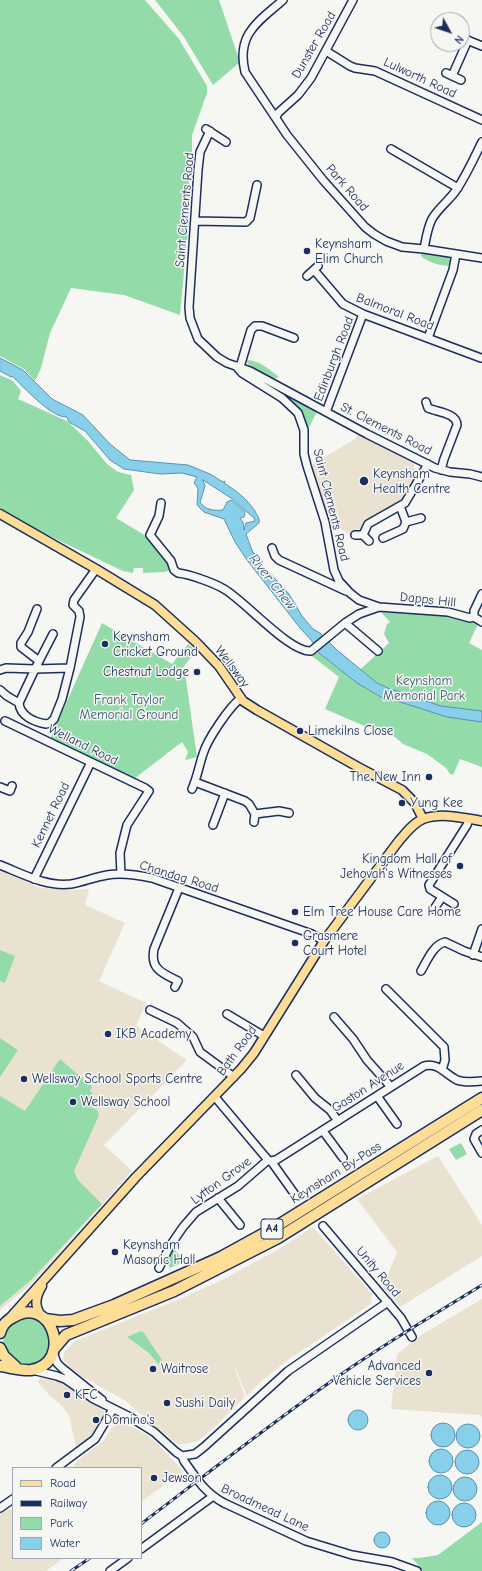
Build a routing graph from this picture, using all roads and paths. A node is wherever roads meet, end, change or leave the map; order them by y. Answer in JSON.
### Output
{"nodes":[{"id":1,"x":283,"y":0,"type":"edge"},
{"id":2,"x":353,"y":0,"type":"edge"},
{"id":3,"x":470,"y":41,"type":"edge"},
{"id":4,"x":482,"y":46,"type":"edge"},
{"id":5,"x":326,"y":51,"type":"junction"},
{"id":6,"x":459,"y":52,"type":"edge"},
{"id":7,"x":461,"y":80,"type":"dead end"},
{"id":8,"x":276,"y":118,"type":"junction"},
{"id":9,"x":482,"y":120,"type":"edge"},
{"id":10,"x":226,"y":142,"type":"dead end"},
{"id":11,"x":482,"y":142,"type":"edge"},
{"id":12,"x":391,"y":149,"type":"dead end"},
{"id":13,"x":257,"y":185,"type":"dead end"},
{"id":14,"x":458,"y":188,"type":"junction"},
{"id":15,"x":195,"y":221,"type":"junction"},
{"id":16,"x":424,"y":249,"type":"junction"},
{"id":17,"x":456,"y":254,"type":"junction"},
{"id":18,"x":482,"y":258,"type":"edge"},
{"id":19,"x":307,"y":276,"type":"dead end"},
{"id":20,"x":364,"y":314,"type":"junction"},
{"id":21,"x":294,"y":338,"type":"dead end"},
{"id":22,"x":428,"y":338,"type":"junction"},
{"id":23,"x":481,"y":358,"type":"dead end"},
{"id":24,"x":238,"y":367,"type":"junction"},
{"id":25,"x":426,"y":402,"type":"dead end"},
{"id":26,"x":326,"y":412,"type":"junction"},
{"id":27,"x":428,"y":464,"type":"junction"},
{"id":28,"x":441,"y":470,"type":"junction"},
{"id":29,"x":482,"y":477,"type":"edge"},
{"id":30,"x":161,"y":503,"type":"dead end"},
{"id":31,"x":400,"y":506,"type":"junction"},
{"id":32,"x":0,"y":514,"type":"edge"},
{"id":33,"x":421,"y":518,"type":"dead end"},
{"id":34,"x":406,"y":522,"type":"junction"},
{"id":35,"x":355,"y":535,"type":"dead end"},
{"id":36,"x":364,"y":535,"type":"junction"},
{"id":37,"x":383,"y":538,"type":"dead end"},
{"id":38,"x":369,"y":541,"type":"dead end"},
{"id":39,"x":272,"y":548,"type":"dead end"},
{"id":40,"x":96,"y":569,"type":"junction"},
{"id":41,"x":350,"y":593,"type":"junction"},
{"id":42,"x":482,"y":594,"type":"edge"},
{"id":43,"x":359,"y":600,"type":"junction"},
{"id":44,"x":379,"y":607,"type":"junction"},
{"id":45,"x":37,"y":609,"type":"dead end"},
{"id":46,"x":359,"y":614,"type":"junction"},
{"id":47,"x":474,"y":617,"type":"junction"},
{"id":48,"x":344,"y":622,"type":"junction"},
{"id":49,"x":482,"y":622,"type":"edge"},
{"id":50,"x":53,"y":634,"type":"dead end"},
{"id":51,"x":378,"y":651,"type":"dead end"},
{"id":52,"x":39,"y":661,"type":"junction"},
{"id":53,"x":70,"y":668,"type":"junction"},
{"id":54,"x":35,"y":669,"type":"junction"},
{"id":55,"x":0,"y":670,"type":"edge"},
{"id":56,"x":0,"y":690,"type":"edge"},
{"id":57,"x":241,"y":698,"type":"junction"},
{"id":58,"x":19,"y":702,"type":"junction"},
{"id":59,"x":5,"y":721,"type":"dead end"},
{"id":60,"x":91,"y":762,"type":"junction"},
{"id":61,"x":0,"y":787,"type":"edge"},
{"id":62,"x":10,"y":791,"type":"dead end"},
{"id":63,"x":224,"y":793,"type":"junction"},
{"id":64,"x":289,"y":813,"type":"dead end"},
{"id":65,"x":255,"y":814,"type":"junction"},
{"id":66,"x":423,"y":819,"type":"junction"},
{"id":67,"x":469,"y":819,"type":"junction"},
{"id":68,"x":482,"y":821,"type":"edge"},
{"id":69,"x":254,"y":822,"type":"dead end"},
{"id":70,"x":213,"y":825,"type":"dead end"},
{"id":71,"x":0,"y":865,"type":"edge"},
{"id":72,"x":121,"y":874,"type":"junction"},
{"id":73,"x":34,"y":878,"type":"junction"},
{"id":74,"x":179,"y":888,"type":"junction"},
{"id":75,"x":442,"y":897,"type":"junction"},
{"id":76,"x":454,"y":904,"type":"dead end"},
{"id":77,"x":434,"y":909,"type":"dead end"},
{"id":78,"x":482,"y":929,"type":"edge"},
{"id":79,"x":324,"y":941,"type":"junction"},
{"id":80,"x":473,"y":955,"type":"junction"},
{"id":81,"x":482,"y":957,"type":"edge"},
{"id":82,"x":421,"y":971,"type":"dead end"},
{"id":83,"x":178,"y":981,"type":"dead end"},
{"id":84,"x":386,"y":989,"type":"dead end"},
{"id":85,"x":150,"y":1010,"type":"dead end"},
{"id":86,"x":227,"y":1014,"type":"dead end"},
{"id":87,"x":334,"y":1017,"type":"dead end"},
{"id":88,"x":264,"y":1036,"type":"junction"},
{"id":89,"x":442,"y":1070,"type":"junction"},
{"id":90,"x":296,"y":1075,"type":"dead end"},
{"id":91,"x":234,"y":1078,"type":"junction"},
{"id":92,"x":482,"y":1081,"type":"edge"},
{"id":93,"x":391,"y":1086,"type":"junction"},
{"id":94,"x":377,"y":1096,"type":"junction"},
{"id":95,"x":215,"y":1097,"type":"junction"},
{"id":96,"x":482,"y":1098,"type":"edge"},
{"id":97,"x":482,"y":1110,"type":"edge"},
{"id":98,"x":338,"y":1121,"type":"junction"},
{"id":99,"x":397,"y":1124,"type":"dead end"},
{"id":100,"x":482,"y":1130,"type":"edge"},
{"id":101,"x":323,"y":1131,"type":"junction"},
{"id":102,"x":482,"y":1153,"type":"edge"},
{"id":103,"x":342,"y":1158,"type":"dead end"},
{"id":104,"x":270,"y":1161,"type":"junction"},
{"id":105,"x":296,"y":1196,"type":"dead end"},
{"id":106,"x":218,"y":1198,"type":"junction"},
{"id":107,"x":240,"y":1225,"type":"dead end"},
{"id":108,"x":322,"y":1226,"type":"dead end"},
{"id":109,"x":159,"y":1268,"type":"dead end"},
{"id":110,"x":46,"y":1278,"type":"junction"},
{"id":111,"x":388,"y":1302,"type":"junction"},
{"id":112,"x":43,"y":1318,"type":"junction"},
{"id":113,"x":4,"y":1321,"type":"edge"},
{"id":114,"x":0,"y":1333,"type":"edge"},
{"id":115,"x":412,"y":1337,"type":"dead end"},
{"id":116,"x":0,"y":1348,"type":"edge"},
{"id":117,"x":54,"y":1350,"type":"junction"},
{"id":118,"x":0,"y":1366,"type":"edge"},
{"id":119,"x":18,"y":1368,"type":"junction"},
{"id":120,"x":31,"y":1370,"type":"junction"},
{"id":121,"x":112,"y":1408,"type":"junction"},
{"id":122,"x":182,"y":1456,"type":"junction"},
{"id":123,"x":57,"y":1467,"type":"edge"},
{"id":124,"x":212,"y":1497,"type":"junction"},
{"id":125,"x":12,"y":1500,"type":"edge"},
{"id":126,"x":0,"y":1508,"type":"edge"},
{"id":127,"x":142,"y":1548,"type":"edge"},
{"id":128,"x":127,"y":1559,"type":"edge"},
{"id":129,"x":110,"y":1571,"type":"edge"},
{"id":130,"x":417,"y":1571,"type":"edge"}],
"edges":[{"from":1,"to":8,"type":"street","name":"Park Road"},
{"from":2,"to":5,"type":"street","name":"Dunster Road"},
{"from":3,"to":4,"type":"street"},
{"from":5,"to":8,"type":"street","name":"Dunster Road"},
{"from":5,"to":9,"type":"street","name":"Lulworth Road"},
{"from":6,"to":7,"type":"street"},
{"from":8,"to":16,"type":"street","name":"Park Road"},
{"from":10,"to":15,"type":"street","name":"Saint Clements Road"},
{"from":11,"to":14,"type":"street"},
{"from":12,"to":14,"type":"street"},
{"from":13,"to":15,"type":"street"},
{"from":14,"to":16,"type":"street"},
{"from":15,"to":24,"type":"street","name":"Saint Clements Road"},
{"from":16,"to":17,"type":"street","name":"Park Road"},
{"from":17,"to":18,"type":"street","name":"Park Road"},
{"from":17,"to":22,"type":"street"},
{"from":19,"to":20,"type":"street","name":"Balmoral Road"},
{"from":20,"to":22,"type":"street","name":"Balmoral Road"},
{"from":20,"to":26,"type":"street","name":"Edinburgh Road"},
{"from":21,"to":24,"type":"street"},
{"from":22,"to":23,"type":"street","name":"Balmoral Road"},
{"from":24,"to":26,"type":"street","name":"Saint Clements Road"},
{"from":24,"to":41,"type":"street","name":"Saint Clements Road"},
{"from":25,"to":28,"type":"street"},
{"from":26,"to":27,"type":"street","name":"St. Clements Road"},
{"from":27,"to":28,"type":"street","name":"St. Clements Road"},
{"from":27,"to":31,"type":"street"},
{"from":28,"to":29,"type":"street","name":"St. Clements Road"},
{"from":30,"to":48,"type":"street","name":"Dapps Hill"},
{"from":31,"to":34,"type":"street"},
{"from":31,"to":36,"type":"street"},
{"from":32,"to":40,"type":"main road","name":"Wellsway"},
{"from":33,"to":34,"type":"street"},
{"from":34,"to":37,"type":"street"},
{"from":35,"to":36,"type":"street"},
{"from":36,"to":38,"type":"street"},
{"from":39,"to":41,"type":"street"},
{"from":40,"to":53,"type":"street"},
{"from":40,"to":57,"type":"main road","name":"Wellsway"},
{"from":41,"to":43,"type":"street","name":"Saint Clements Road"},
{"from":42,"to":47,"type":"street"},
{"from":43,"to":44,"type":"street","name":"Dapps Hill"},
{"from":43,"to":46,"type":"street"},
{"from":44,"to":46,"type":"street","name":"Dapps Hill"},
{"from":44,"to":47,"type":"street","name":"Dapps Hill"},
{"from":45,"to":52,"type":"street"},
{"from":46,"to":48,"type":"street","name":"Dapps Hill"},
{"from":47,"to":49,"type":"street"},
{"from":48,"to":51,"type":"street"},
{"from":50,"to":52,"type":"street"},
{"from":52,"to":54,"type":"street"},
{"from":53,"to":54,"type":"street"},
{"from":53,"to":58,"type":"street"},
{"from":54,"to":55,"type":"street"},
{"from":54,"to":58,"type":"street"},
{"from":56,"to":58,"type":"street"},
{"from":57,"to":63,"type":"street"},
{"from":57,"to":66,"type":"main road","name":"Wellsway"},
{"from":59,"to":60,"type":"street","name":"Welland Road"},
{"from":60,"to":72,"type":"street","name":"Welland Road"},
{"from":60,"to":73,"type":"street","name":"Kennet Road"},
{"from":61,"to":62,"type":"street"},
{"from":63,"to":65,"type":"street"},
{"from":63,"to":70,"type":"street"},
{"from":64,"to":65,"type":"street"},
{"from":65,"to":69,"type":"street"},
{"from":66,"to":67,"type":"main road"},
{"from":66,"to":79,"type":"main road","name":"Bath Road"},
{"from":67,"to":68,"type":"main road"},
{"from":67,"to":75,"type":"street"},
{"from":71,"to":73,"type":"street","name":"Chandag Road"},
{"from":72,"to":73,"type":"street","name":"Chandag Road"},
{"from":72,"to":74,"type":"street","name":"Chandag Road"},
{"from":74,"to":79,"type":"street","name":"Chandag Road"},
{"from":74,"to":83,"type":"street"},
{"from":75,"to":76,"type":"street"},
{"from":75,"to":77,"type":"street"},
{"from":78,"to":80,"type":"street"},
{"from":79,"to":88,"type":"main road","name":"Bath Road"},
{"from":80,"to":81,"type":"street"},
{"from":80,"to":82,"type":"street"},
{"from":84,"to":89,"type":"street"},
{"from":85,"to":91,"type":"street"},
{"from":86,"to":88,"type":"street"},
{"from":87,"to":93,"type":"street"},
{"from":88,"to":91,"type":"main road","name":"Bath Road"},
{"from":89,"to":92,"type":"street","name":"Gaston Avenue"},
{"from":89,"to":93,"type":"street","name":"Gaston Avenue"},
{"from":90,"to":98,"type":"street"},
{"from":91,"to":95,"type":"main road","name":"Bath Road"},
{"from":93,"to":94,"type":"street","name":"Gaston Avenue"},
{"from":94,"to":98,"type":"street","name":"Gaston Avenue"},
{"from":94,"to":99,"type":"street"},
{"from":95,"to":104,"type":"street"},
{"from":95,"to":110,"type":"main road","name":"Bath Road"},
{"from":96,"to":112,"type":"highway","name":"Keynsham By-Pass","number":"A4"},
{"from":97,"to":117,"type":"highway","name":"Keynsham By-Pass","number":"A4"},
{"from":98,"to":101,"type":"street","name":"Gaston Avenue"},
{"from":100,"to":102,"type":"street"},
{"from":101,"to":103,"type":"street"},
{"from":101,"to":104,"type":"street","name":"Gaston Avenue"},
{"from":104,"to":105,"type":"street"},
{"from":104,"to":106,"type":"street","name":"Lytton Grove"},
{"from":106,"to":107,"type":"street"},
{"from":106,"to":109,"type":"street","name":"Lytton Grove"},
{"from":108,"to":111,"type":"street","name":"Unity Road"},
{"from":110,"to":112,"type":"main road","name":"Bath Road"},
{"from":110,"to":113,"type":"main road","name":"Bath Road"},
{"from":111,"to":115,"type":"street","name":"Unity Road"},
{"from":111,"to":122,"type":"street"},
{"from":112,"to":113,"type":"highway","number":"A4"},
{"from":112,"to":117,"type":"highway"},
{"from":113,"to":114,"type":"highway"},
{"from":116,"to":119,"type":"highway"},
{"from":117,"to":120,"type":"highway","number":"A4"},
{"from":117,"to":121,"type":"street","name":"Broadmead Lane"},
{"from":118,"to":119,"type":"highway"},
{"from":119,"to":120,"type":"highway"},
{"from":120,"to":121,"type":"street","name":"Broadmead Lane"},
{"from":121,"to":122,"type":"street","name":"Broadmead Lane"},
{"from":121,"to":123,"type":"street"},
{"from":122,"to":124,"type":"street","name":"Broadmead Lane"},
{"from":124,"to":127,"type":"street"},
{"from":124,"to":130,"type":"street","name":"Broadmead Lane"},
{"from":125,"to":126,"type":"street"},
{"from":128,"to":129,"type":"street"}]}
